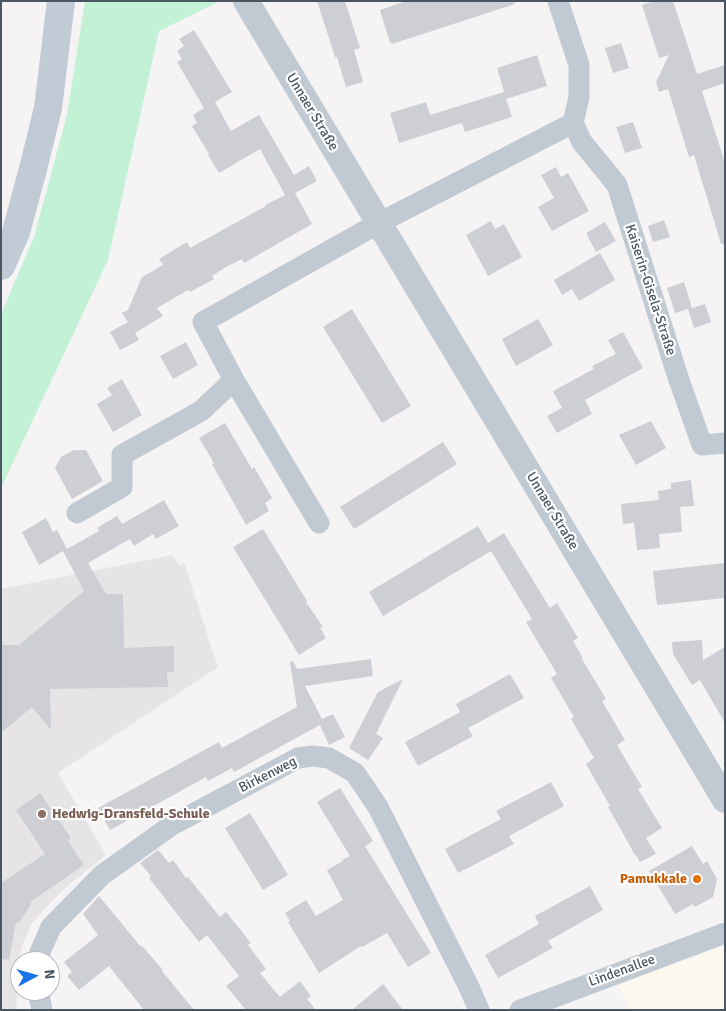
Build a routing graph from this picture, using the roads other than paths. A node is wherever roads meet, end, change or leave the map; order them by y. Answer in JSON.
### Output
{"nodes":[{"id":1,"x":62,"y":1,"type":"edge"},
{"id":2,"x":246,"y":1,"type":"edge"},
{"id":3,"x":558,"y":1,"type":"edge"},
{"id":4,"x":572,"y":123,"type":"junction"},
{"id":5,"x":379,"y":223,"type":"junction"},
{"id":6,"x":1,"y":266,"type":"edge"},
{"id":7,"x":234,"y":380,"type":"junction"},
{"id":8,"x":725,"y":443,"type":"edge"},
{"id":9,"x":77,"y":513,"type":"dead end"},
{"id":10,"x":319,"y":523,"type":"dead end"},
{"id":11,"x":725,"y":800,"type":"edge"},
{"id":12,"x":725,"y":933,"type":"edge"},
{"id":13,"x":40,"y":951,"type":"edge"},
{"id":14,"x":479,"y":1010,"type":"edge"},
{"id":15,"x":520,"y":1010,"type":"edge"}],
"edges":[{"from":1,"to":6,"type":"main road"},
{"from":2,"to":5,"type":"street","name":"Unnaer Straße"},
{"from":3,"to":4,"type":"street"},
{"from":4,"to":5,"type":"street"},
{"from":4,"to":8,"type":"street","name":"Kaiserin-Gisela-Straße"},
{"from":5,"to":7,"type":"street"},
{"from":5,"to":11,"type":"street","name":"Unnaer Straße"},
{"from":7,"to":9,"type":"street"},
{"from":7,"to":10,"type":"street"},
{"from":12,"to":15,"type":"street","name":"Lindenallee"},
{"from":13,"to":14,"type":"street","name":"Birkenweg"}]}
